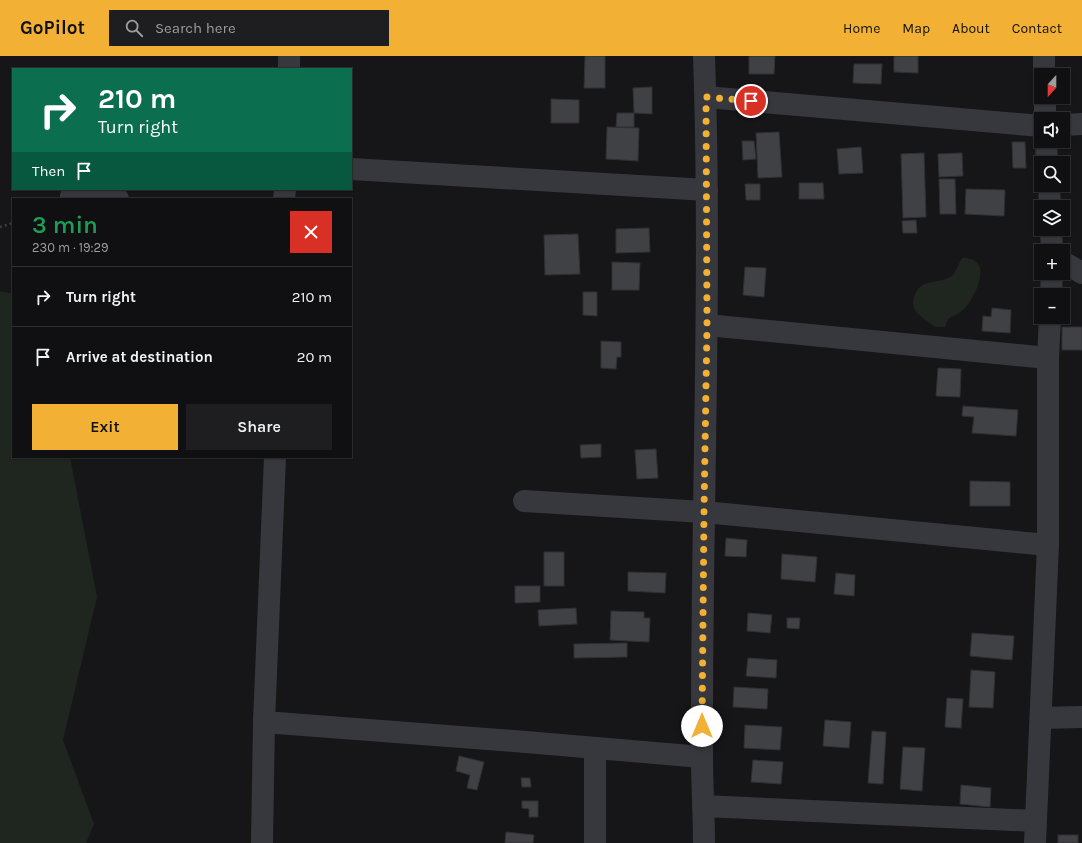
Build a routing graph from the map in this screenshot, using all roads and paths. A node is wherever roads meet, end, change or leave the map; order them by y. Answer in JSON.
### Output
{"nodes":[{"id":1,"x":289,"y":56,"type":"edge"},
{"id":2,"x":704,"y":56,"type":"edge"},
{"id":3,"x":1044,"y":56,"type":"edge"},
{"id":4,"x":289,"y":68,"type":"edge"},
{"id":5,"x":1044,"y":68,"type":"edge"},
{"id":6,"x":706,"y":97,"type":"junction"},
{"id":7,"x":1082,"y":124,"type":"edge"},
{"id":8,"x":1034,"y":125,"type":"edge"},
{"id":9,"x":1070,"y":125,"type":"edge"},
{"id":10,"x":352,"y":169,"type":"edge"},
{"id":11,"x":707,"y":190,"type":"junction"},
{"id":12,"x":71,"y":195,"type":"edge"},
{"id":13,"x":106,"y":198,"type":"edge"},
{"id":14,"x":12,"y":223,"type":"edge"},
{"id":15,"x":0,"y":227,"type":"edge"},
{"id":16,"x":1070,"y":266,"type":"edge"},
{"id":17,"x":1082,"y":273,"type":"edge"},
{"id":18,"x":1050,"y":324,"type":"edge"},
{"id":19,"x":707,"y":325,"type":"junction"},
{"id":20,"x":1048,"y":358,"type":"junction"},
{"id":21,"x":275,"y":458,"type":"edge"},
{"id":22,"x":524,"y":501,"type":"dead end"},
{"id":23,"x":704,"y":512,"type":"junction"},
{"id":24,"x":1048,"y":545,"type":"junction"},
{"id":25,"x":1082,"y":717,"type":"edge"},
{"id":26,"x":1041,"y":718,"type":"junction"},
{"id":27,"x":264,"y":722,"type":"junction"},
{"id":28,"x":595,"y":748,"type":"junction"},
{"id":29,"x":702,"y":757,"type":"junction"},
{"id":30,"x":704,"y":806,"type":"junction"},
{"id":31,"x":1036,"y":821,"type":"junction"},
{"id":32,"x":262,"y":843,"type":"edge"},
{"id":33,"x":595,"y":843,"type":"edge"},
{"id":34,"x":704,"y":843,"type":"edge"},
{"id":35,"x":1036,"y":843,"type":"edge"}],
"edges":[{"from":1,"to":4,"type":"street"},
{"from":2,"to":6,"type":"street"},
{"from":3,"to":5,"type":"street"},
{"from":6,"to":8,"type":"street"},
{"from":6,"to":11,"type":"street"},
{"from":7,"to":9,"type":"street"},
{"from":10,"to":11,"type":"street"},
{"from":11,"to":19,"type":"street"},
{"from":12,"to":13,"type":"street"},
{"from":14,"to":15,"type":"path"},
{"from":16,"to":17,"type":"street"},
{"from":18,"to":20,"type":"street"},
{"from":19,"to":20,"type":"street"},
{"from":19,"to":23,"type":"street"},
{"from":20,"to":24,"type":"street"},
{"from":21,"to":27,"type":"street"},
{"from":22,"to":23,"type":"street"},
{"from":23,"to":24,"type":"street"},
{"from":23,"to":29,"type":"street"},
{"from":24,"to":26,"type":"street"},
{"from":25,"to":26,"type":"street"},
{"from":26,"to":31,"type":"street"},
{"from":27,"to":28,"type":"street"},
{"from":27,"to":32,"type":"street"},
{"from":28,"to":29,"type":"street"},
{"from":28,"to":33,"type":"street"},
{"from":29,"to":30,"type":"street"},
{"from":30,"to":31,"type":"street"},
{"from":30,"to":34,"type":"street"},
{"from":31,"to":35,"type":"street"}]}
